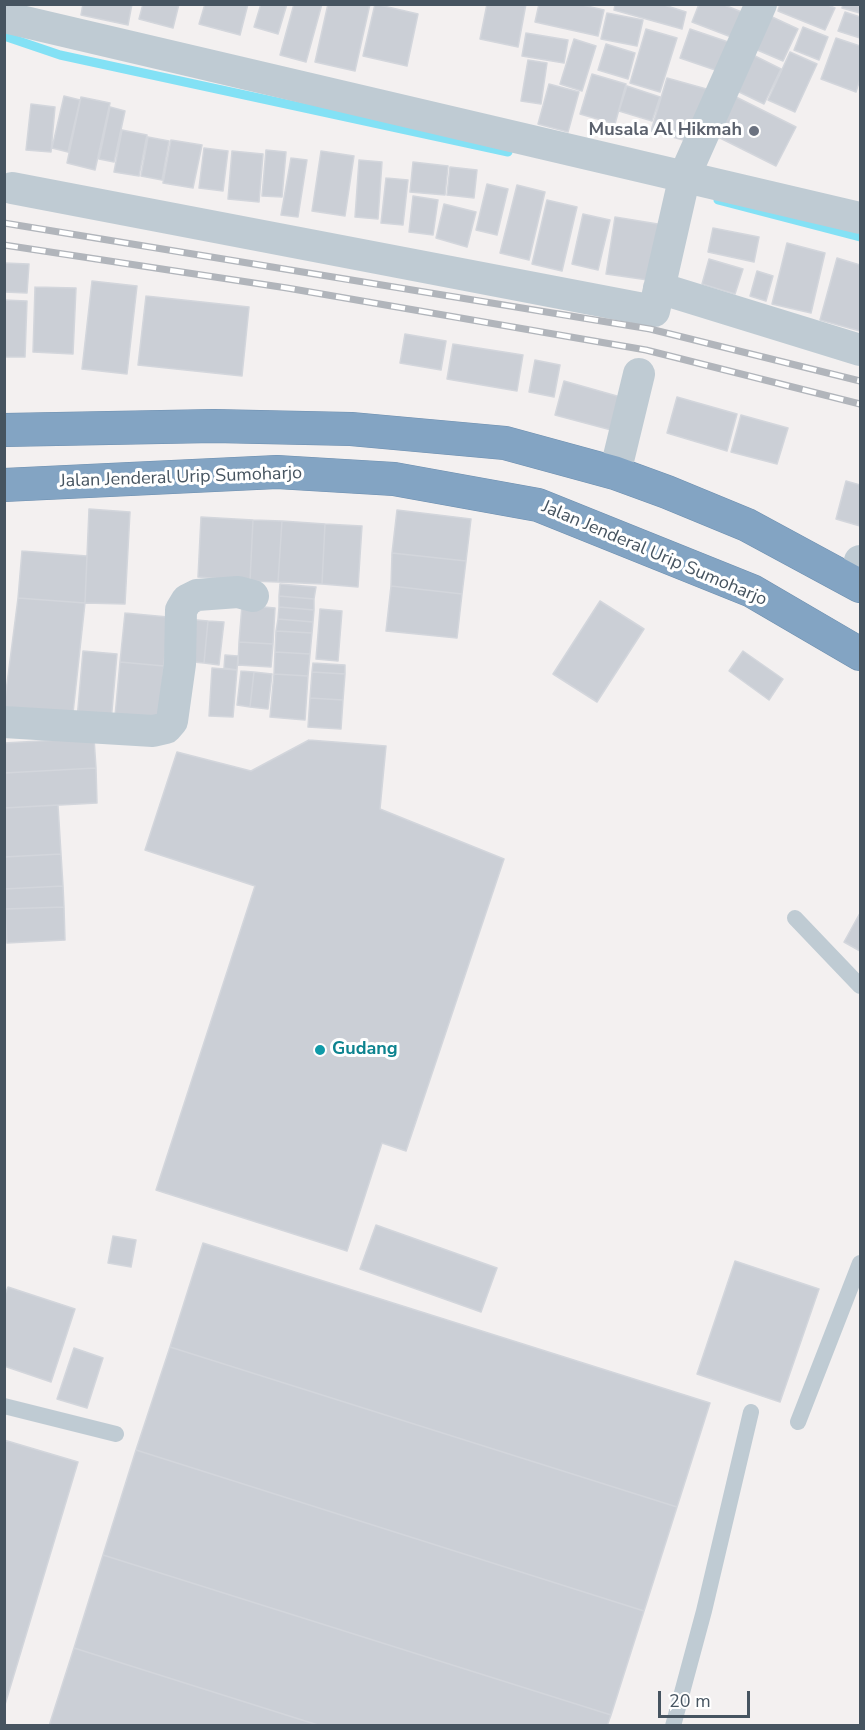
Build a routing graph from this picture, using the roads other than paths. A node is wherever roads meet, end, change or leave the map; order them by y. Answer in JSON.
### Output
{"nodes":[{"id":1,"x":761,"y":4,"type":"edge"},
{"id":2,"x":4,"y":17,"type":"edge"},
{"id":3,"x":12,"y":188,"type":"dead end"},
{"id":4,"x":681,"y":189,"type":"junction"},
{"id":5,"x":861,"y":218,"type":"edge"},
{"id":6,"x":659,"y":288,"type":"junction"},
{"id":7,"x":861,"y":350,"type":"edge"},
{"id":8,"x":639,"y":374,"type":"dead end"},
{"id":9,"x":4,"y":430,"type":"edge"},
{"id":10,"x":615,"y":473,"type":"junction"},
{"id":11,"x":4,"y":484,"type":"edge"},
{"id":12,"x":858,"y":577,"type":"edge"},
{"id":13,"x":253,"y":596,"type":"dead end"},
{"id":14,"x":861,"y":654,"type":"edge"},
{"id":15,"x":4,"y":722,"type":"edge"},
{"id":16,"x":795,"y":918,"type":"dead end"},
{"id":17,"x":861,"y":986,"type":"edge"},
{"id":18,"x":861,"y":1263,"type":"edge"},
{"id":19,"x":4,"y":1406,"type":"edge"},
{"id":20,"x":751,"y":1412,"type":"dead end"},
{"id":21,"x":798,"y":1422,"type":"dead end"},
{"id":22,"x":116,"y":1434,"type":"dead end"},
{"id":23,"x":673,"y":1725,"type":"edge"}],
"edges":[{"from":1,"to":4,"type":"street"},
{"from":2,"to":4,"type":"street"},
{"from":3,"to":6,"type":"street"},
{"from":4,"to":5,"type":"street"},
{"from":4,"to":6,"type":"street"},
{"from":6,"to":7,"type":"street"},
{"from":8,"to":10,"type":"street"},
{"from":9,"to":10,"type":"highway"},
{"from":10,"to":12,"type":"highway"},
{"from":11,"to":14,"type":"highway","name":"Jalan Jenderal Urip Sumoharjo"},
{"from":13,"to":15,"type":"street"},
{"from":16,"to":17,"type":"lane"},
{"from":18,"to":21,"type":"lane"},
{"from":19,"to":22,"type":"lane"},
{"from":20,"to":23,"type":"lane"}]}
